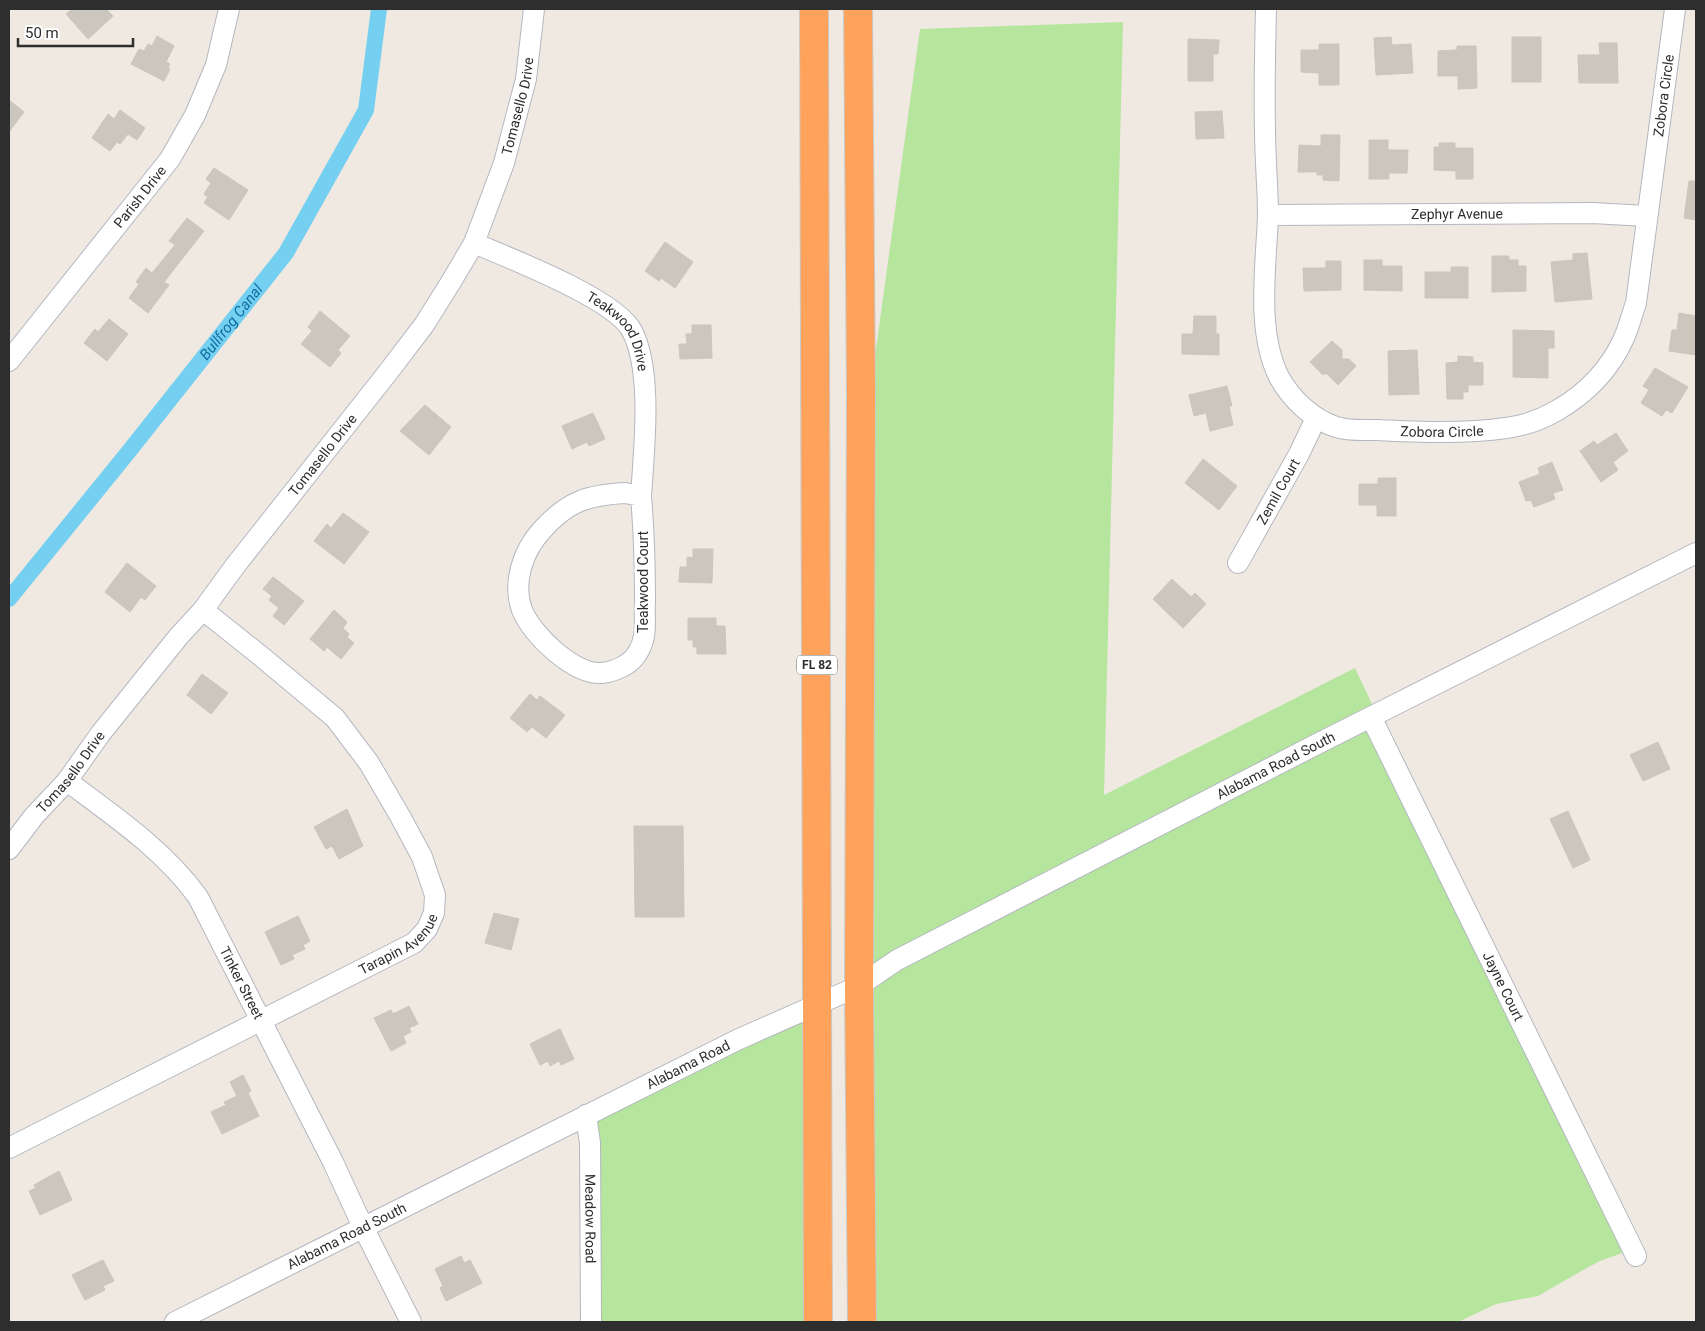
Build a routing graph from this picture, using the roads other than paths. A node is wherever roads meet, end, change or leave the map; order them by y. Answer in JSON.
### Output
{"nodes":[{"id":1,"x":229,"y":9,"type":"edge"},
{"id":2,"x":534,"y":9,"type":"edge"},
{"id":3,"x":814,"y":9,"type":"edge"},
{"id":4,"x":858,"y":9,"type":"edge"},
{"id":5,"x":1266,"y":9,"type":"edge"},
{"id":6,"x":1675,"y":9,"type":"edge"},
{"id":7,"x":1268,"y":215,"type":"junction"},
{"id":8,"x":1647,"y":216,"type":"junction"},
{"id":9,"x":474,"y":243,"type":"junction"},
{"id":10,"x":9,"y":361,"type":"edge"},
{"id":11,"x":1316,"y":418,"type":"junction"},
{"id":12,"x":642,"y":496,"type":"junction"},
{"id":13,"x":1696,"y":553,"type":"edge"},
{"id":14,"x":1238,"y":563,"type":"dead end"},
{"id":15,"x":203,"y":610,"type":"junction"},
{"id":16,"x":1370,"y":717,"type":"junction"},
{"id":17,"x":67,"y":781,"type":"junction"},
{"id":18,"x":9,"y":849,"type":"edge"},
{"id":19,"x":859,"y":986,"type":"junction"},
{"id":20,"x":818,"y":1004,"type":"junction"},
{"id":21,"x":262,"y":1020,"type":"junction"},
{"id":22,"x":586,"y":1115,"type":"junction"},
{"id":23,"x":9,"y":1148,"type":"edge"},
{"id":24,"x":520,"y":1149,"type":"joint"},
{"id":25,"x":363,"y":1227,"type":"junction"},
{"id":26,"x":1636,"y":1256,"type":"dead end"},
{"id":27,"x":175,"y":1322,"type":"edge"},
{"id":28,"x":410,"y":1322,"type":"edge"},
{"id":29,"x":591,"y":1322,"type":"edge"},
{"id":30,"x":818,"y":1322,"type":"edge"},
{"id":31,"x":862,"y":1322,"type":"edge"}],
"edges":[{"from":1,"to":10,"type":"street","name":"Parish Drive"},
{"from":2,"to":9,"type":"street","name":"Tomasello Drive"},
{"from":3,"to":20,"type":"highway","number":"FL 82"},
{"from":4,"to":19,"type":"highway"},
{"from":5,"to":7,"type":"street","name":"Zobora Circle"},
{"from":6,"to":8,"type":"street","name":"Zobora Circle"},
{"from":7,"to":8,"type":"street","name":"Zephyr Avenue"},
{"from":7,"to":11,"type":"street","name":"Zobora Circle"},
{"from":8,"to":11,"type":"street","name":"Zobora Circle"},
{"from":9,"to":12,"type":"street","name":"Teakwood Drive"},
{"from":9,"to":15,"type":"street","name":"Tomasello Drive"},
{"from":11,"to":14,"type":"street","name":"Zemil Court"},
{"from":12,"to":12,"type":"street","name":"Teakwood Court"},
{"from":13,"to":16,"type":"street","name":"Alabama Road South"},
{"from":15,"to":17,"type":"street","name":"Tomasello Drive"},
{"from":15,"to":21,"type":"street","name":"Tarapin Avenue"},
{"from":16,"to":19,"type":"street","name":"Alabama Road South"},
{"from":16,"to":26,"type":"street","name":"Jayne Court"},
{"from":17,"to":18,"type":"street","name":"Tomasello Drive"},
{"from":17,"to":21,"type":"street","name":"Tinker Street"},
{"from":19,"to":20,"type":"street","name":"Alabama Road"},
{"from":19,"to":31,"type":"highway"},
{"from":20,"to":22,"type":"street","name":"Alabama Road"},
{"from":20,"to":30,"type":"highway","number":"FL 82"},
{"from":21,"to":23,"type":"street","name":"Tarapin Avenue"},
{"from":21,"to":25,"type":"street","name":"Tinker Street"},
{"from":22,"to":24,"type":"street","name":"Alabama Road"},
{"from":22,"to":29,"type":"street","name":"Meadow Road"},
{"from":24,"to":25,"type":"street","name":"Alabama Road South"},
{"from":25,"to":27,"type":"street","name":"Alabama Road South"},
{"from":25,"to":28,"type":"street","name":"Tinker Street"}]}
